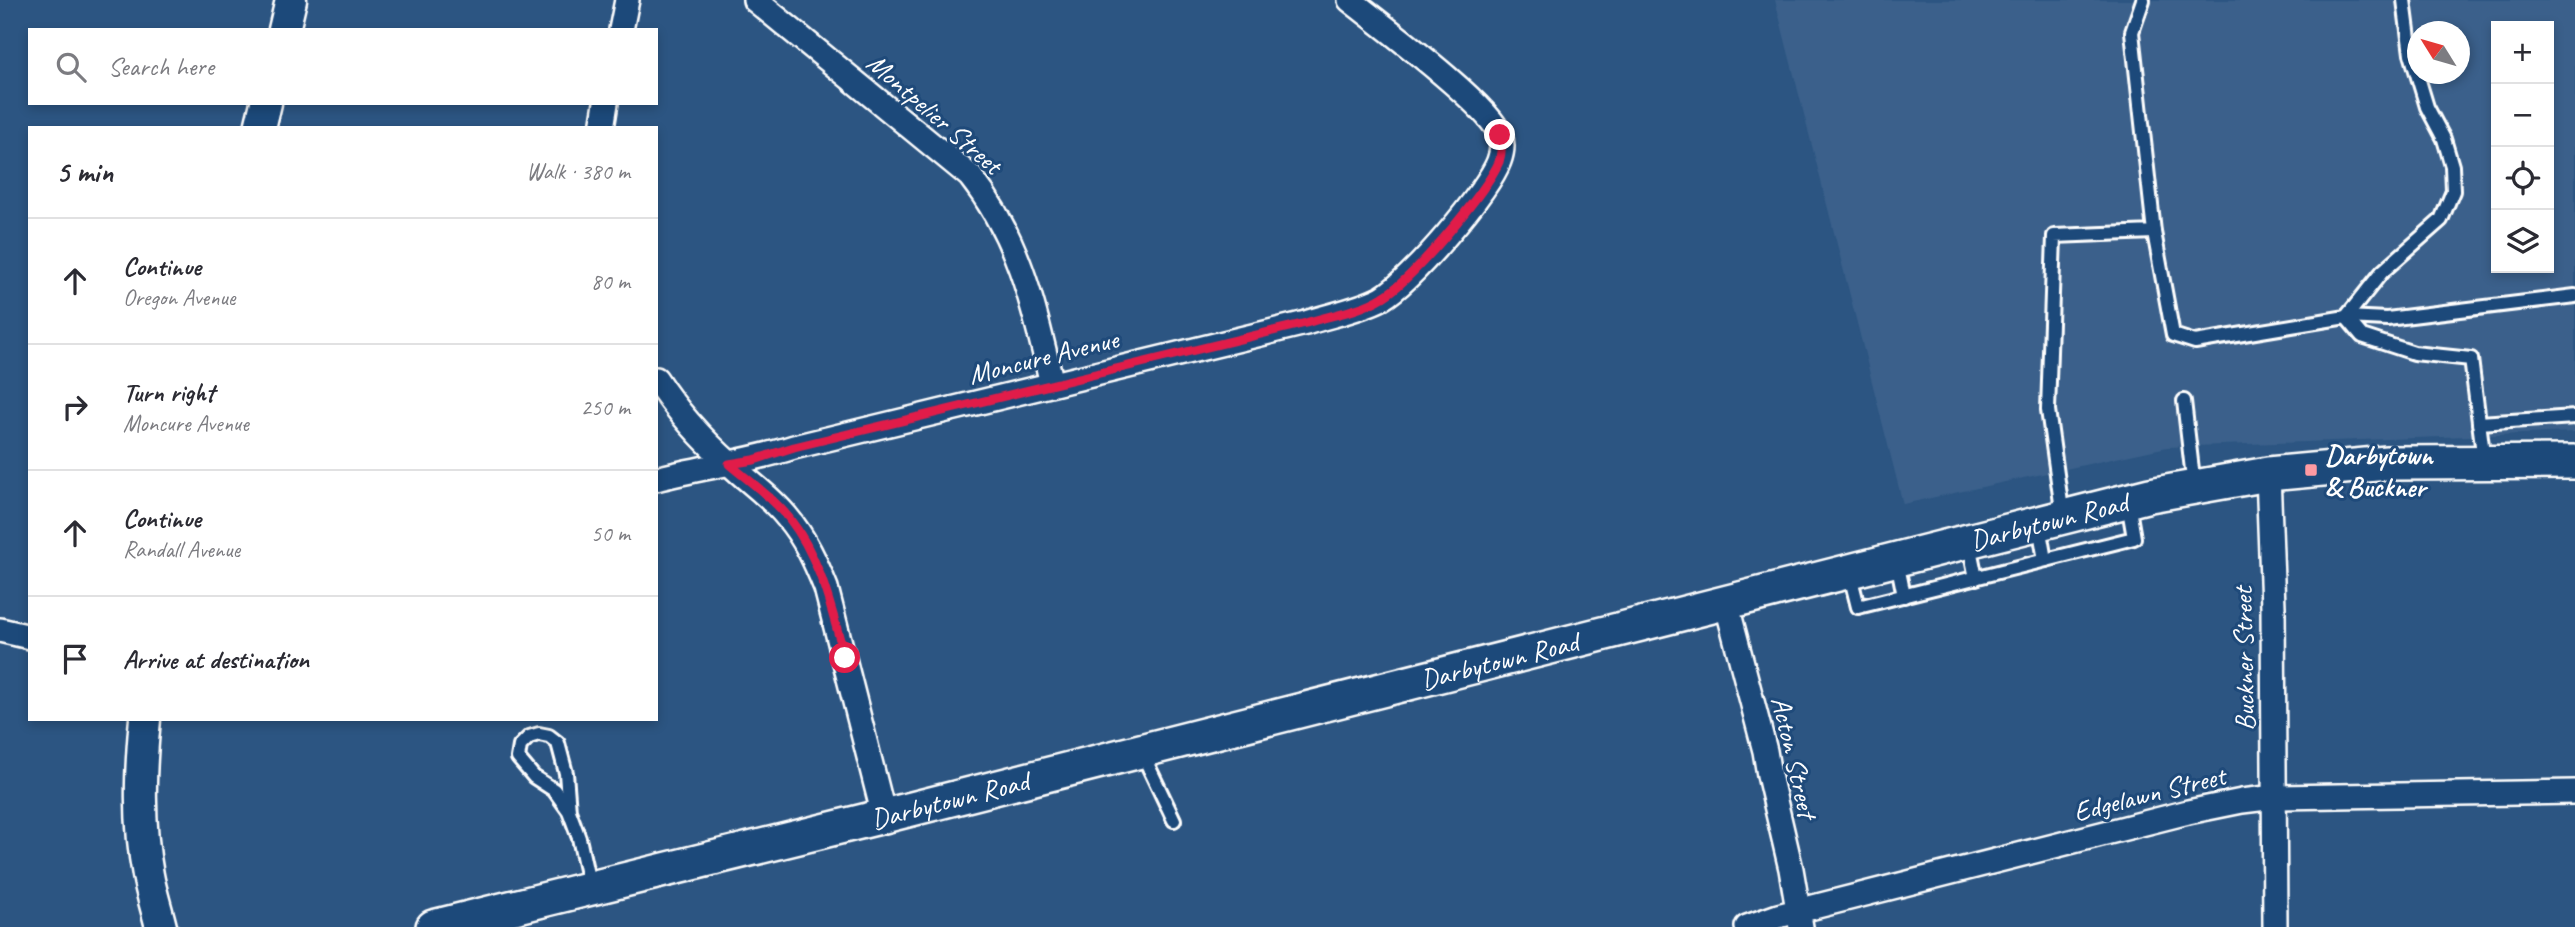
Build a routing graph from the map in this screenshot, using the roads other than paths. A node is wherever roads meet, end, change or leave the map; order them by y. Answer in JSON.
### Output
{"nodes":[{"id":1,"x":290,"y":0,"type":"edge"},
{"id":2,"x":627,"y":0,"type":"edge"},
{"id":3,"x":755,"y":0,"type":"edge"},
{"id":4,"x":1350,"y":0,"type":"edge"},
{"id":5,"x":2143,"y":0,"type":"edge"},
{"id":6,"x":2404,"y":0,"type":"edge"},
{"id":7,"x":284,"y":28,"type":"edge"},
{"id":8,"x":621,"y":28,"type":"edge"},
{"id":9,"x":266,"y":105,"type":"edge"},
{"id":10,"x":606,"y":105,"type":"edge"},
{"id":11,"x":260,"y":126,"type":"edge"},
{"id":12,"x":602,"y":126,"type":"edge"},
{"id":13,"x":2154,"y":232,"type":"junction"},
{"id":14,"x":2575,"y":296,"type":"edge"},
{"id":15,"x":2346,"y":317,"type":"junction"},
{"id":16,"x":658,"y":382,"type":"edge"},
{"id":17,"x":1052,"y":384,"type":"junction"},
{"id":18,"x":2184,"y":401,"type":"dead end"},
{"id":19,"x":2575,"y":416,"type":"edge"},
{"id":20,"x":2479,"y":423,"type":"junction"},
{"id":21,"x":2575,"y":462,"type":"edge"},
{"id":22,"x":2484,"y":463,"type":"junction"},
{"id":23,"x":729,"y":464,"type":"junction"},
{"id":24,"x":2268,"y":474,"type":"junction"},
{"id":25,"x":658,"y":478,"type":"edge"},
{"id":26,"x":2194,"y":487,"type":"junction"},
{"id":27,"x":2128,"y":501,"type":"junction"},
{"id":28,"x":2051,"y":520,"type":"junction"},
{"id":29,"x":1969,"y":541,"type":"junction"},
{"id":30,"x":1897,"y":559,"type":"junction"},
{"id":31,"x":2045,"y":560,"type":"junction"},
{"id":32,"x":1849,"y":571,"type":"junction"},
{"id":33,"x":1976,"y":578,"type":"junction"},
{"id":34,"x":1903,"y":596,"type":"junction"},
{"id":35,"x":1726,"y":602,"type":"junction"},
{"id":36,"x":0,"y":630,"type":"edge"},
{"id":37,"x":28,"y":637,"type":"edge"},
{"id":38,"x":145,"y":721,"type":"edge"},
{"id":39,"x":1140,"y":750,"type":"junction"},
{"id":40,"x":2575,"y":792,"type":"edge"},
{"id":41,"x":2275,"y":797,"type":"junction"},
{"id":42,"x":569,"y":811,"type":"junction"},
{"id":43,"x":884,"y":816,"type":"junction"},
{"id":44,"x":1174,"y":820,"type":"dead end"},
{"id":45,"x":590,"y":888,"type":"junction"},
{"id":46,"x":1799,"y":919,"type":"edge"},
{"id":47,"x":161,"y":927,"type":"edge"},
{"id":48,"x":433,"y":927,"type":"edge"},
{"id":49,"x":1747,"y":927,"type":"edge"},
{"id":50,"x":2274,"y":927,"type":"edge"}],
"edges":[{"from":1,"to":7,"type":"street"},
{"from":2,"to":8,"type":"street"},
{"from":3,"to":17,"type":"street","name":"Montpelier Street"},
{"from":4,"to":17,"type":"street","name":"Moncure Avenue"},
{"from":5,"to":13,"type":"lane"},
{"from":6,"to":15,"type":"lane"},
{"from":9,"to":11,"type":"street"},
{"from":10,"to":12,"type":"street"},
{"from":13,"to":15,"type":"lane"},
{"from":13,"to":28,"type":"lane"},
{"from":14,"to":15,"type":"lane"},
{"from":15,"to":20,"type":"lane"},
{"from":16,"to":23,"type":"street"},
{"from":17,"to":23,"type":"street","name":"Moncure Avenue"},
{"from":18,"to":26,"type":"lane"},
{"from":19,"to":20,"type":"lane"},
{"from":20,"to":22,"type":"lane"},
{"from":21,"to":22,"type":"main road","name":"Darbytown Road"},
{"from":22,"to":24,"type":"main road","name":"Darbytown Road"},
{"from":23,"to":25,"type":"street","name":"Moncure Avenue"},
{"from":23,"to":43,"type":"street"},
{"from":24,"to":26,"type":"main road","name":"Darbytown Road"},
{"from":24,"to":41,"type":"street","name":"Buckner Street"},
{"from":26,"to":27,"type":"main road","name":"Darbytown Road"},
{"from":27,"to":28,"type":"main road","name":"Darbytown Road"},
{"from":27,"to":31,"type":"lane"},
{"from":28,"to":29,"type":"main road","name":"Darbytown Road"},
{"from":28,"to":31,"type":"lane"},
{"from":29,"to":30,"type":"main road","name":"Darbytown Road"},
{"from":29,"to":33,"type":"lane"},
{"from":30,"to":32,"type":"main road","name":"Darbytown Road"},
{"from":30,"to":34,"type":"lane"},
{"from":31,"to":33,"type":"lane"},
{"from":32,"to":34,"type":"lane"},
{"from":32,"to":35,"type":"main road","name":"Darbytown Road"},
{"from":33,"to":34,"type":"lane"},
{"from":35,"to":39,"type":"main road","name":"Darbytown Road"},
{"from":35,"to":46,"type":"street","name":"Acton Street"},
{"from":36,"to":37,"type":"street"},
{"from":38,"to":47,"type":"street"},
{"from":39,"to":43,"type":"main road","name":"Darbytown Road"},
{"from":39,"to":44,"type":"lane"},
{"from":40,"to":41,"type":"street","name":"Edgelawn Street"},
{"from":41,"to":46,"type":"street","name":"Edgelawn Street"},
{"from":41,"to":50,"type":"street","name":"Buckner Street"},
{"from":42,"to":42,"type":"lane"},
{"from":42,"to":45,"type":"lane"},
{"from":43,"to":45,"type":"main road","name":"Darbytown Road"},
{"from":45,"to":48,"type":"main road","name":"Darbytown Road"},
{"from":46,"to":49,"type":"street","name":"Edgelawn Street"}]}
